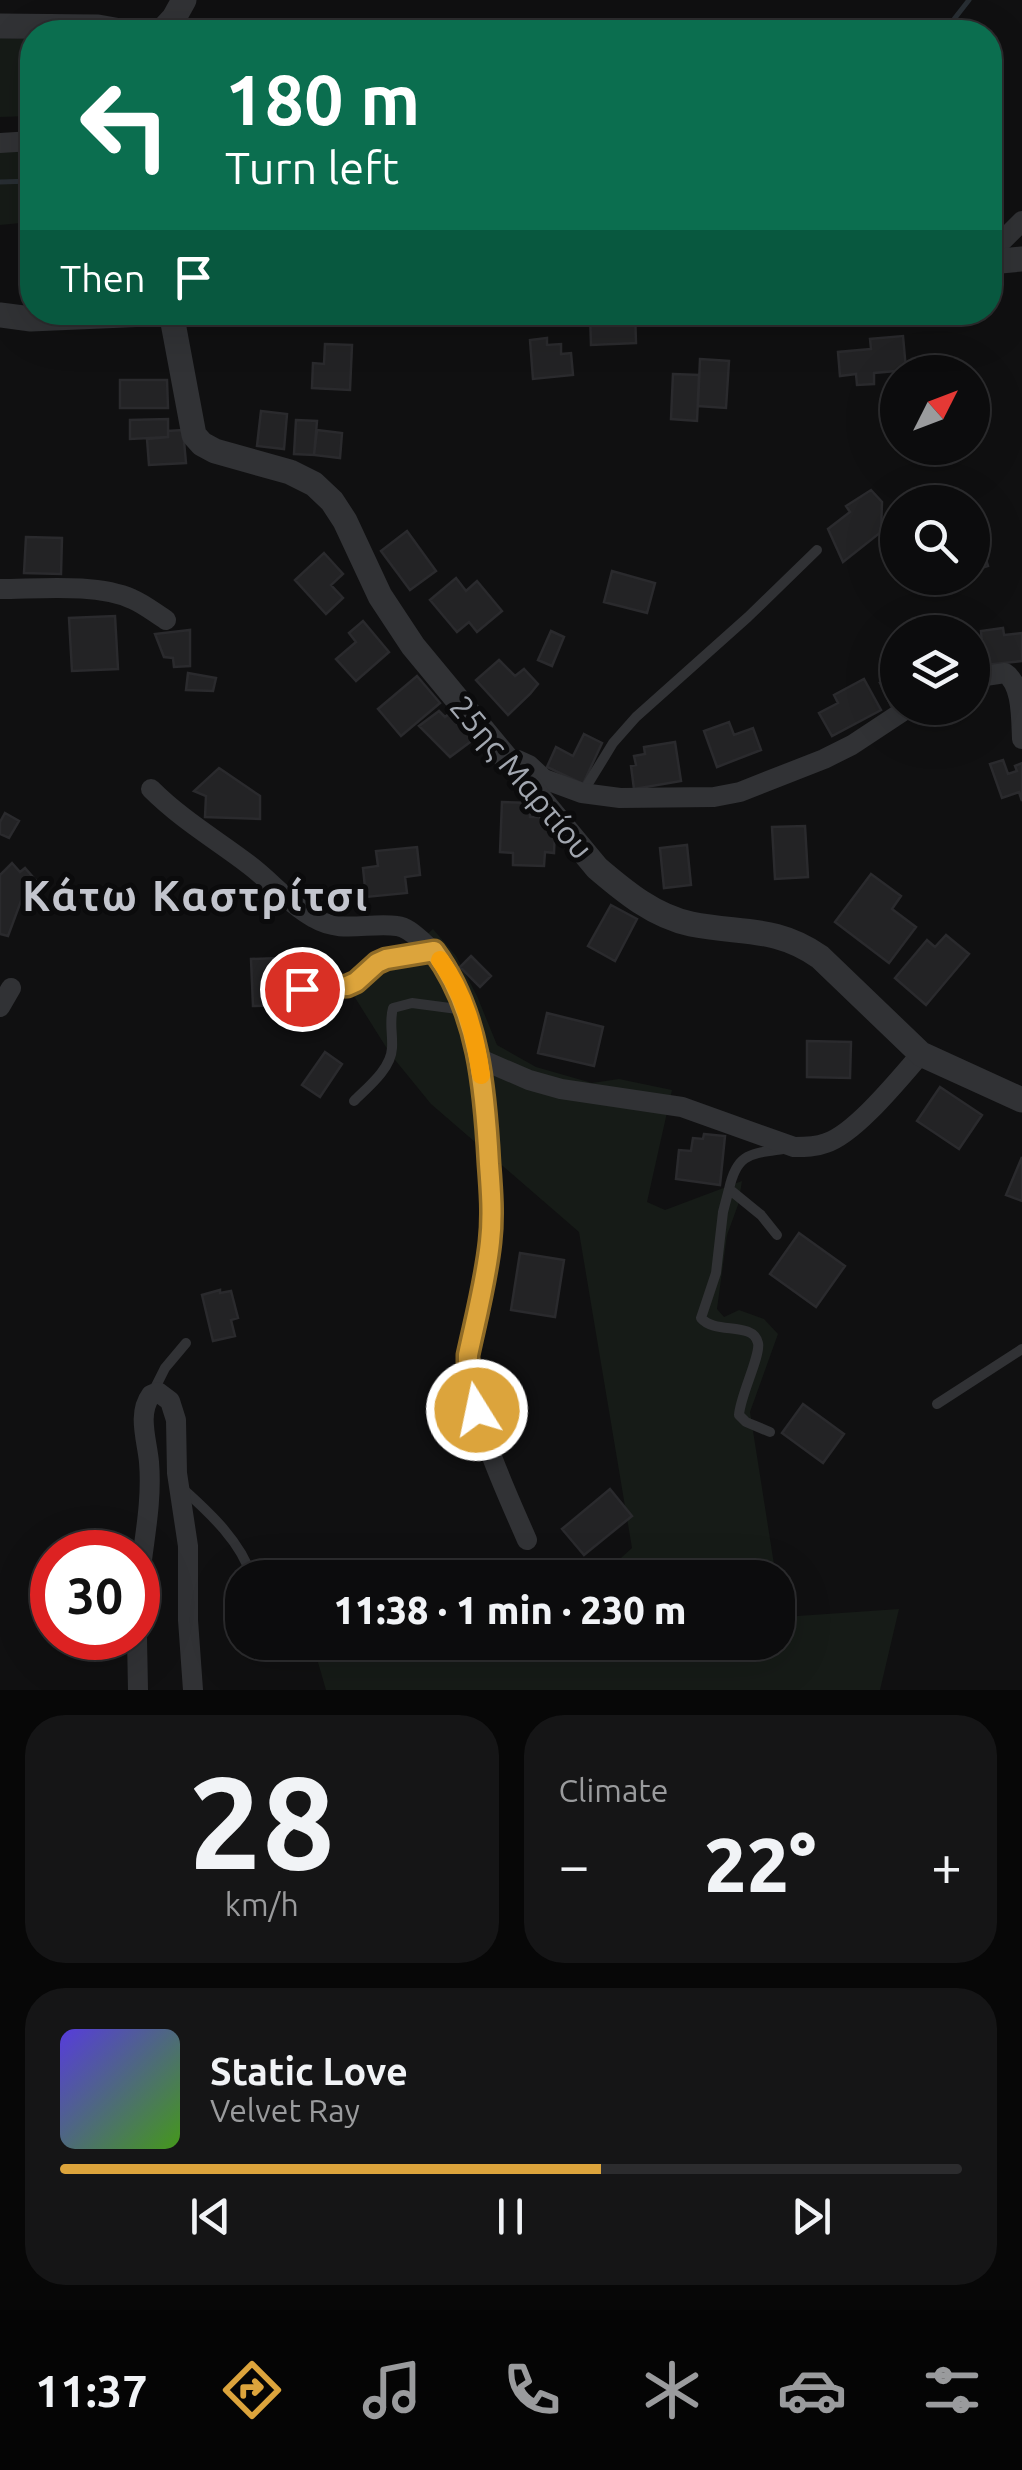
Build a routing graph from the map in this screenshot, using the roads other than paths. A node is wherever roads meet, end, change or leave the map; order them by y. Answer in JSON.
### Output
{"nodes":[{"id":1,"x":1022,"y":221,"type":"edge"},
{"id":2,"x":1002,"y":240,"type":"edge"},
{"id":3,"x":180,"y":325,"type":"edge"},
{"id":4,"x":817,"y":550,"type":"dead end"},
{"id":5,"x":0,"y":588,"type":"edge"},
{"id":6,"x":166,"y":620,"type":"dead end"},
{"id":7,"x":990,"y":675,"type":"edge"},
{"id":8,"x":882,"y":725,"type":"edge"},
{"id":9,"x":1022,"y":739,"type":"edge"},
{"id":10,"x":511,"y":763,"type":"junction"},
{"id":11,"x":151,"y":789,"type":"dead end"},
{"id":12,"x":582,"y":793,"type":"junction"},
{"id":13,"x":434,"y":951,"type":"junction"},
{"id":14,"x":11,"y":988,"type":"dead end"},
{"id":15,"x":302,"y":989,"type":"dead end"},
{"id":16,"x":0,"y":1007,"type":"edge"},
{"id":17,"x":466,"y":1010,"type":"junction"},
{"id":18,"x":921,"y":1054,"type":"junction"},
{"id":19,"x":478,"y":1058,"type":"junction"},
{"id":20,"x":354,"y":1100,"type":"dead end"},
{"id":21,"x":1022,"y":1100,"type":"edge"},
{"id":22,"x":794,"y":1147,"type":"junction"},
{"id":23,"x":729,"y":1189,"type":"junction"},
{"id":24,"x":777,"y":1234,"type":"dead end"},
{"id":25,"x":186,"y":1343,"type":"dead end"},
{"id":26,"x":1022,"y":1350,"type":"edge"},
{"id":27,"x":151,"y":1394,"type":"junction"},
{"id":28,"x":937,"y":1404,"type":"dead end"},
{"id":29,"x":770,"y":1432,"type":"dead end"},
{"id":30,"x":178,"y":1485,"type":"junction"},
{"id":31,"x":146,"y":1530,"type":"edge"},
{"id":32,"x":526,"y":1540,"type":"dead end"},
{"id":33,"x":243,"y":1560,"type":"edge"},
{"id":34,"x":138,"y":1660,"type":"edge"},
{"id":35,"x":138,"y":1690,"type":"edge"},
{"id":36,"x":193,"y":1690,"type":"edge"}],
"edges":[{"from":1,"to":2,"type":"street"},
{"from":3,"to":10,"type":"street","name":"25ης Μαρτίου"},
{"from":4,"to":12,"type":"lane"},
{"from":5,"to":6,"type":"street"},
{"from":7,"to":9,"type":"street"},
{"from":8,"to":12,"type":"street"},
{"from":10,"to":12,"type":"street"},
{"from":10,"to":18,"type":"street","name":"25ης Μαρτίου"},
{"from":11,"to":13,"type":"street"},
{"from":13,"to":15,"type":"lane"},
{"from":13,"to":17,"type":"street"},
{"from":14,"to":16,"type":"street"},
{"from":17,"to":19,"type":"street"},
{"from":17,"to":20,"type":"lane"},
{"from":18,"to":21,"type":"street","name":"25ης Μαρτίου"},
{"from":18,"to":22,"type":"street"},
{"from":19,"to":22,"type":"street"},
{"from":19,"to":32,"type":"street"},
{"from":22,"to":23,"type":"lane"},
{"from":23,"to":24,"type":"lane"},
{"from":23,"to":29,"type":"lane"},
{"from":25,"to":27,"type":"lane"},
{"from":26,"to":28,"type":"lane"},
{"from":27,"to":30,"type":"street"},
{"from":27,"to":31,"type":"street"},
{"from":30,"to":33,"type":"lane"},
{"from":30,"to":36,"type":"street"},
{"from":34,"to":35,"type":"street"}]}
